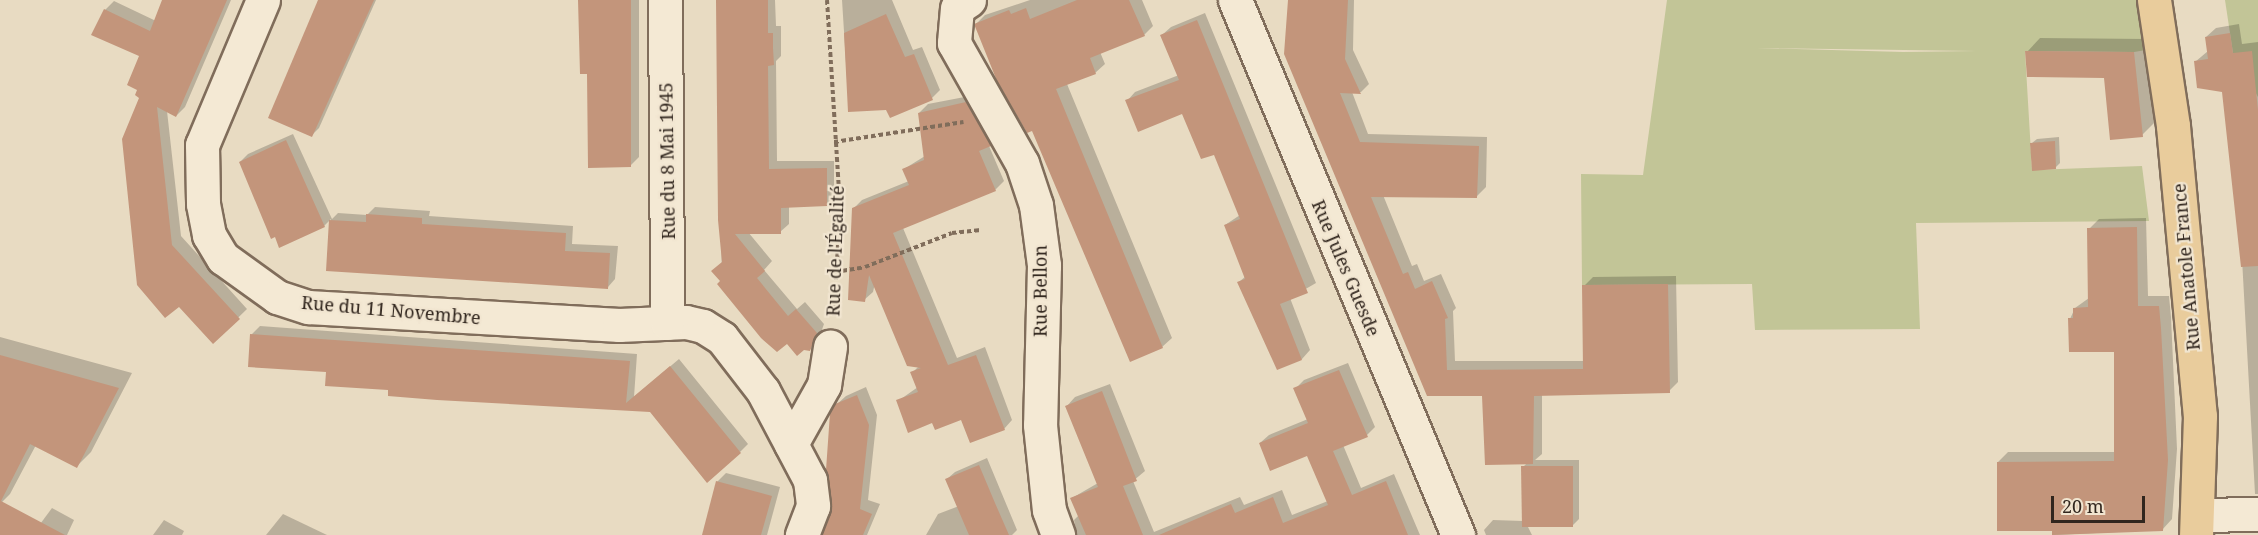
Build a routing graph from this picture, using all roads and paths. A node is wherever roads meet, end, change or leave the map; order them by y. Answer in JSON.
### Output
{"nodes":[{"id":1,"x":263,"y":0,"type":"edge"},
{"id":2,"x":665,"y":0,"type":"edge"},
{"id":3,"x":827,"y":0,"type":"edge"},
{"id":4,"x":969,"y":0,"type":"edge"},
{"id":5,"x":1235,"y":0,"type":"edge"},
{"id":6,"x":2154,"y":0,"type":"edge"},
{"id":7,"x":997,"y":117,"type":"junction"},
{"id":8,"x":834,"y":142,"type":"junction"},
{"id":9,"x":981,"y":230,"type":"dead end"},
{"id":10,"x":835,"y":272,"type":"junction"},
{"id":11,"x":667,"y":323,"type":"junction"},
{"id":12,"x":830,"y":346,"type":"joint"},
{"id":13,"x":791,"y":444,"type":"junction"},
{"id":14,"x":2258,"y":514,"type":"edge"},
{"id":15,"x":2197,"y":525,"type":"edge"},
{"id":16,"x":802,"y":535,"type":"edge"},
{"id":17,"x":1058,"y":535,"type":"edge"},
{"id":18,"x":1458,"y":535,"type":"edge"}],
"edges":[{"from":1,"to":11,"type":"street","name":"Rue du 11 Novembre"},
{"from":2,"to":11,"type":"street","name":"Rue du 8 Mai 1945"},
{"from":3,"to":8,"type":"path","name":"Rue de l'Égalité"},
{"from":4,"to":7,"type":"street","name":"Rue Bellon"},
{"from":5,"to":18,"type":"street","name":"Rue Jules Guesde"},
{"from":6,"to":15,"type":"main road","name":"Rue Anatole France"},
{"from":7,"to":8,"type":"path"},
{"from":7,"to":17,"type":"street","name":"Rue Bellon"},
{"from":8,"to":10,"type":"path","name":"Rue de l'Égalité"},
{"from":9,"to":10,"type":"path"},
{"from":10,"to":12,"type":"path","name":"Rue de l'Égalité"},
{"from":11,"to":13,"type":"street","name":"Rue du 11 Novembre"},
{"from":12,"to":13,"type":"street"},
{"from":13,"to":16,"type":"street"},
{"from":14,"to":15,"type":"street"}]}
